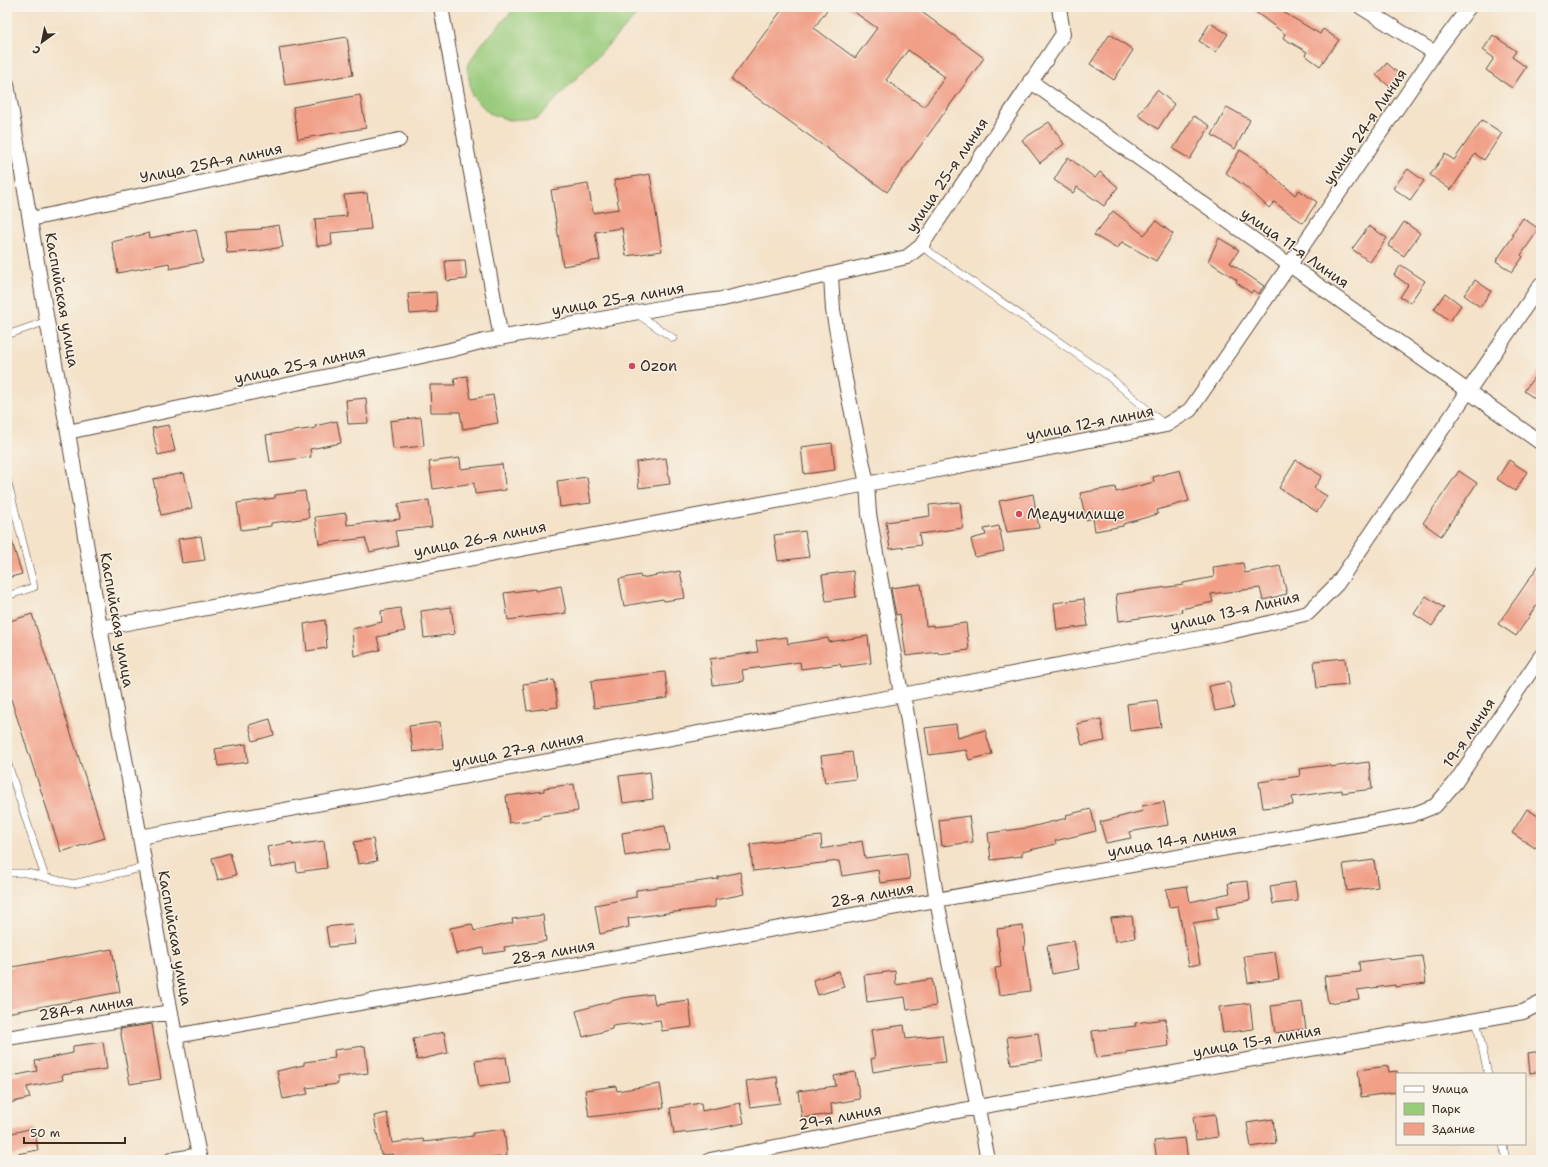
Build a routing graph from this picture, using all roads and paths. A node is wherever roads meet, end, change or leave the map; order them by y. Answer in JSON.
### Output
{"nodes":[{"id":1,"x":441,"y":7,"type":"edge"},
{"id":2,"x":1059,"y":7,"type":"edge"},
{"id":3,"x":1361,"y":7,"type":"edge"},
{"id":4,"x":1469,"y":7,"type":"edge"},
{"id":5,"x":1435,"y":53,"type":"junction"},
{"id":6,"x":1030,"y":81,"type":"junction"},
{"id":7,"x":7,"y":84,"type":"edge"},
{"id":8,"x":399,"y":140,"type":"dead end"},
{"id":9,"x":31,"y":219,"type":"junction"},
{"id":10,"x":921,"y":246,"type":"junction"},
{"id":11,"x":1290,"y":266,"type":"junction"},
{"id":12,"x":831,"y":275,"type":"junction"},
{"id":13,"x":1541,"y":284,"type":"edge"},
{"id":14,"x":637,"y":314,"type":"junction"},
{"id":15,"x":47,"y":321,"type":"junction"},
{"id":16,"x":7,"y":335,"type":"edge"},
{"id":17,"x":501,"y":338,"type":"junction"},
{"id":18,"x":673,"y":338,"type":"dead end"},
{"id":19,"x":1467,"y":392,"type":"junction"},
{"id":20,"x":1166,"y":425,"type":"junction"},
{"id":21,"x":68,"y":432,"type":"junction"},
{"id":22,"x":1541,"y":443,"type":"edge"},
{"id":23,"x":7,"y":479,"type":"edge"},
{"id":24,"x":866,"y":484,"type":"junction"},
{"id":25,"x":7,"y":596,"type":"edge"},
{"id":26,"x":100,"y":628,"type":"junction"},
{"id":27,"x":1541,"y":656,"type":"edge"},
{"id":28,"x":902,"y":695,"type":"junction"},
{"id":29,"x":7,"y":761,"type":"edge"},
{"id":30,"x":1412,"y":815,"type":"joint"},
{"id":31,"x":140,"y":837,"type":"junction"},
{"id":32,"x":145,"y":867,"type":"junction"},
{"id":33,"x":7,"y":873,"type":"edge"},
{"id":34,"x":45,"y":877,"type":"junction"},
{"id":35,"x":937,"y":901,"type":"junction"},
{"id":36,"x":1541,"y":1003,"type":"edge"},
{"id":37,"x":171,"y":1012,"type":"junction"},
{"id":38,"x":1476,"y":1020,"type":"junction"},
{"id":39,"x":175,"y":1036,"type":"junction"},
{"id":40,"x":7,"y":1038,"type":"edge"},
{"id":41,"x":1488,"y":1073,"type":"edge"},
{"id":42,"x":978,"y":1107,"type":"junction"},
{"id":43,"x":1503,"y":1145,"type":"edge"},
{"id":44,"x":199,"y":1157,"type":"edge"},
{"id":45,"x":171,"y":1160,"type":"edge"},
{"id":46,"x":710,"y":1160,"type":"edge"},
{"id":47,"x":988,"y":1160,"type":"edge"},
{"id":48,"x":1506,"y":1160,"type":"edge"}],
"edges":[{"from":1,"to":17,"type":"street"},
{"from":2,"to":6,"type":"street","name":"улица 25-я линия"},
{"from":3,"to":5,"type":"street"},
{"from":4,"to":5,"type":"street","name":"улица 24-я Линия"},
{"from":5,"to":11,"type":"street","name":"улица 24-я Линия"},
{"from":6,"to":10,"type":"street","name":"улица 25-я линия"},
{"from":6,"to":11,"type":"street","name":"улица 11-я Линия"},
{"from":7,"to":9,"type":"street","name":"Каспийская улица"},
{"from":8,"to":9,"type":"street","name":"Улица 25А-я линия"},
{"from":9,"to":15,"type":"street","name":"Каспийская улица"},
{"from":10,"to":12,"type":"street","name":"улица 25-я линия"},
{"from":10,"to":20,"type":"lane"},
{"from":11,"to":19,"type":"street","name":"улица 11-я Линия"},
{"from":11,"to":20,"type":"street","name":"улица 12-я линия"},
{"from":12,"to":14,"type":"street","name":"улица 25-я линия"},
{"from":12,"to":24,"type":"street"},
{"from":13,"to":19,"type":"street","name":"улица 13-я Линия"},
{"from":14,"to":17,"type":"street","name":"улица 25-я линия"},
{"from":14,"to":18,"type":"lane"},
{"from":15,"to":16,"type":"lane"},
{"from":15,"to":21,"type":"street","name":"Каспийская улица"},
{"from":17,"to":21,"type":"street","name":"улица 25-я линия"},
{"from":19,"to":22,"type":"street","name":"улица 11-я Линия"},
{"from":19,"to":28,"type":"street","name":"улица 13-я Линия"},
{"from":20,"to":24,"type":"street","name":"улица 12-я линия"},
{"from":21,"to":26,"type":"street","name":"Каспийская улица"},
{"from":23,"to":25,"type":"lane"},
{"from":24,"to":26,"type":"street","name":"улица 26-я линия"},
{"from":24,"to":28,"type":"street"},
{"from":26,"to":31,"type":"street","name":"Каспийская улица"},
{"from":27,"to":30,"type":"street","name":"19-я линия"},
{"from":28,"to":31,"type":"street","name":"улица 27-я линия"},
{"from":28,"to":35,"type":"street"},
{"from":29,"to":34,"type":"lane"},
{"from":30,"to":35,"type":"street","name":"улица 14-я линия"},
{"from":31,"to":32,"type":"street","name":"Каспийская улица"},
{"from":32,"to":34,"type":"lane"},
{"from":32,"to":37,"type":"street","name":"Каспийская улица"},
{"from":33,"to":34,"type":"lane"},
{"from":35,"to":39,"type":"street","name":"28-я линия"},
{"from":35,"to":42,"type":"street"},
{"from":36,"to":38,"type":"street","name":"улица 15-я линия"},
{"from":37,"to":39,"type":"street","name":"Каспийская улица"},
{"from":37,"to":40,"type":"street","name":"28А-я линия"},
{"from":38,"to":41,"type":"lane"},
{"from":38,"to":42,"type":"street","name":"улица 15-я линия"},
{"from":39,"to":44,"type":"street","name":"Каспийская улица"},
{"from":42,"to":46,"type":"street","name":"29-я линия"},
{"from":42,"to":47,"type":"street"},
{"from":43,"to":48,"type":"lane"},
{"from":44,"to":45,"type":"street"}]}
